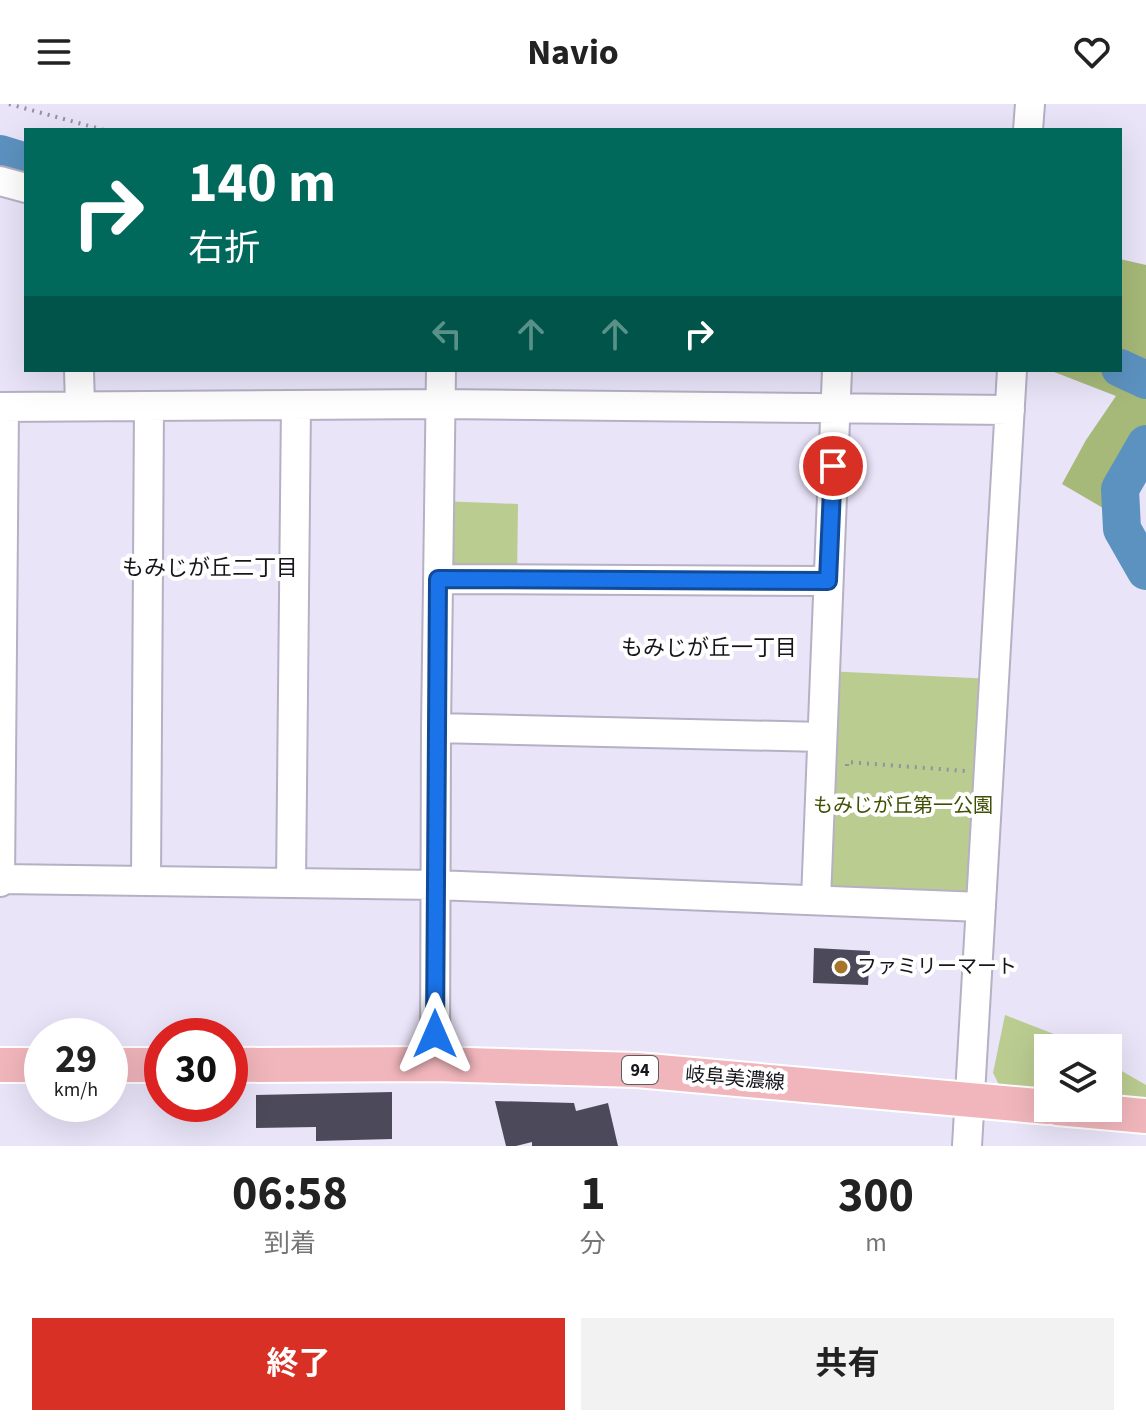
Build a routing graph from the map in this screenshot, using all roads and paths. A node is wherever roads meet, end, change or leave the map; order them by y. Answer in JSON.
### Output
{"nodes":[{"id":1,"x":9,"y":104,"type":"edge"},
{"id":2,"x":1030,"y":104,"type":"edge"},
{"id":3,"x":97,"y":128,"type":"edge"},
{"id":4,"x":1028,"y":128,"type":"edge"},
{"id":5,"x":0,"y":181,"type":"edge"},
{"id":6,"x":24,"y":187,"type":"edge"},
{"id":7,"x":79,"y":372,"type":"edge"},
{"id":8,"x":441,"y":372,"type":"edge"},
{"id":9,"x":837,"y":372,"type":"edge"},
{"id":10,"x":1012,"y":372,"type":"edge"},
{"id":11,"x":441,"y":404,"type":"junction"},
{"id":12,"x":296,"y":405,"type":"junction"},
{"id":13,"x":80,"y":406,"type":"junction"},
{"id":14,"x":149,"y":406,"type":"junction"},
{"id":15,"x":2,"y":407,"type":"edge"},
{"id":16,"x":835,"y":408,"type":"junction"},
{"id":17,"x":1010,"y":410,"type":"junction"},
{"id":18,"x":2,"y":477,"type":"edge"},
{"id":19,"x":438,"y":579,"type":"junction"},
{"id":20,"x":828,"y":581,"type":"junction"},
{"id":21,"x":436,"y":728,"type":"junction"},
{"id":22,"x":0,"y":734,"type":"edge"},
{"id":23,"x":822,"y":737,"type":"junction"},
{"id":24,"x":988,"y":772,"type":"junction"},
{"id":25,"x":846,"y":777,"type":"dead end"},
{"id":26,"x":0,"y":880,"type":"edge"},
{"id":27,"x":146,"y":880,"type":"junction"},
{"id":28,"x":291,"y":883,"type":"junction"},
{"id":29,"x":436,"y":885,"type":"junction"},
{"id":30,"x":816,"y":900,"type":"junction"},
{"id":31,"x":981,"y":907,"type":"junction"},
{"id":32,"x":435,"y":1064,"type":"junction"},
{"id":33,"x":0,"y":1065,"type":"edge"},
{"id":34,"x":24,"y":1065,"type":"edge"},
{"id":35,"x":248,"y":1065,"type":"edge"},
{"id":36,"x":969,"y":1100,"type":"junction"},
{"id":37,"x":1034,"y":1106,"type":"edge"},
{"id":38,"x":1122,"y":1114,"type":"edge"},
{"id":39,"x":1146,"y":1116,"type":"edge"},
{"id":40,"x":967,"y":1146,"type":"edge"}],
"edges":[{"from":1,"to":3,"type":"path"},
{"from":2,"to":4,"type":"street"},
{"from":5,"to":6,"type":"street"},
{"from":7,"to":13,"type":"street"},
{"from":8,"to":11,"type":"street"},
{"from":9,"to":16,"type":"street"},
{"from":10,"to":17,"type":"street"},
{"from":11,"to":12,"type":"street"},
{"from":11,"to":16,"type":"street"},
{"from":11,"to":19,"type":"street"},
{"from":12,"to":14,"type":"street"},
{"from":12,"to":28,"type":"street"},
{"from":13,"to":14,"type":"street"},
{"from":13,"to":15,"type":"street"},
{"from":14,"to":27,"type":"street"},
{"from":15,"to":18,"type":"street"},
{"from":16,"to":17,"type":"street"},
{"from":16,"to":20,"type":"street"},
{"from":17,"to":24,"type":"street"},
{"from":18,"to":22,"type":"street"},
{"from":19,"to":20,"type":"street"},
{"from":19,"to":21,"type":"street"},
{"from":20,"to":23,"type":"street"},
{"from":21,"to":23,"type":"street"},
{"from":21,"to":29,"type":"street"},
{"from":22,"to":26,"type":"street"},
{"from":23,"to":30,"type":"street"},
{"from":24,"to":25,"type":"path"},
{"from":24,"to":31,"type":"street"},
{"from":26,"to":27,"type":"street"},
{"from":27,"to":28,"type":"street"},
{"from":28,"to":29,"type":"street"},
{"from":29,"to":30,"type":"street"},
{"from":29,"to":32,"type":"street"},
{"from":30,"to":31,"type":"street"},
{"from":31,"to":36,"type":"street"},
{"from":32,"to":35,"type":"main road","name":"岐阜美濃線","number":"94"},
{"from":32,"to":36,"type":"main road","name":"岐阜美濃線","number":"94"},
{"from":33,"to":34,"type":"main road"},
{"from":36,"to":37,"type":"main road","name":"岐阜美濃線","number":"94"},
{"from":36,"to":40,"type":"street"},
{"from":38,"to":39,"type":"main road"}]}
